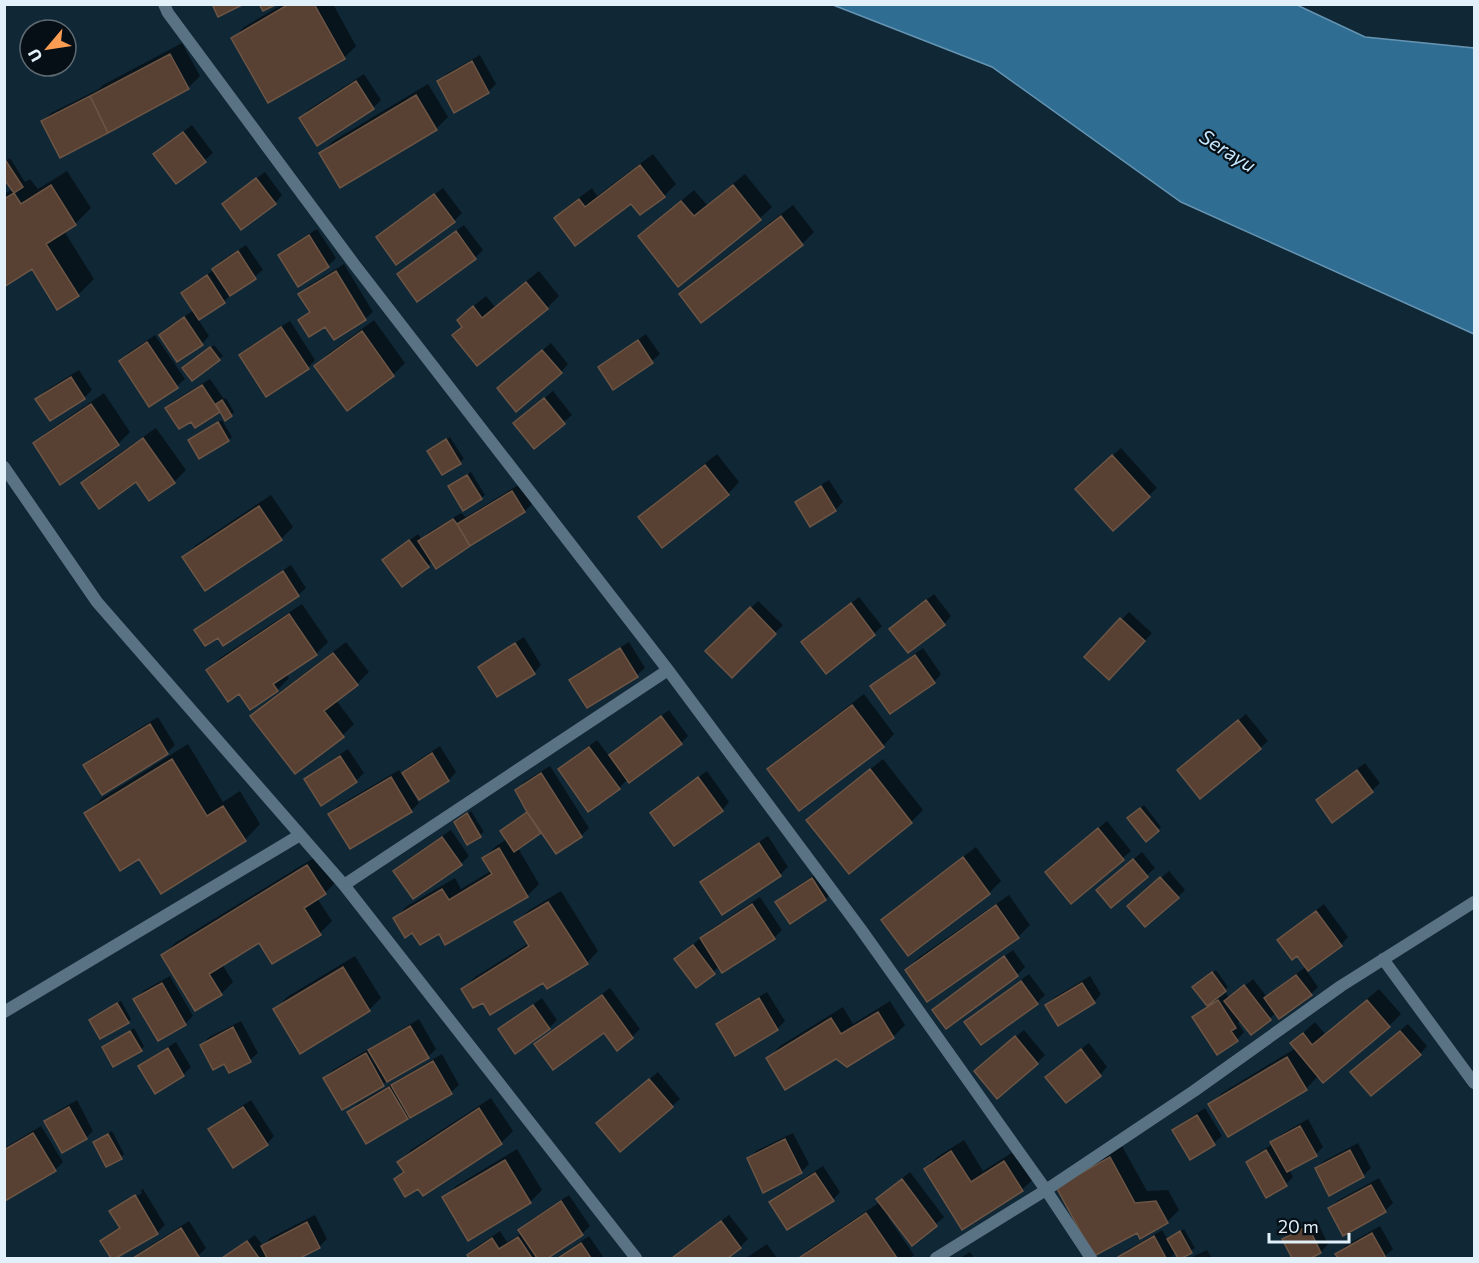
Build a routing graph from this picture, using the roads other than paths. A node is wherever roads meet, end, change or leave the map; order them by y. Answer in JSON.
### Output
{"nodes":[{"id":1,"x":164,"y":4,"type":"edge"},
{"id":2,"x":4,"y":467,"type":"edge"},
{"id":3,"x":668,"y":670,"type":"junction"},
{"id":4,"x":300,"y":835,"type":"junction"},
{"id":5,"x":344,"y":885,"type":"junction"},
{"id":6,"x":1474,"y":902,"type":"edge"},
{"id":7,"x":1383,"y":959,"type":"junction"},
{"id":8,"x":4,"y":1012,"type":"edge"},
{"id":9,"x":1474,"y":1083,"type":"edge"},
{"id":10,"x":1046,"y":1190,"type":"junction"},
{"id":11,"x":636,"y":1258,"type":"edge"},
{"id":12,"x":936,"y":1258,"type":"edge"},
{"id":13,"x":1091,"y":1258,"type":"edge"}],
"edges":[{"from":1,"to":3,"type":"street"},
{"from":2,"to":4,"type":"street"},
{"from":3,"to":5,"type":"street"},
{"from":3,"to":10,"type":"street"},
{"from":4,"to":5,"type":"street"},
{"from":4,"to":8,"type":"street"},
{"from":5,"to":11,"type":"street"},
{"from":6,"to":7,"type":"street"},
{"from":7,"to":9,"type":"street"},
{"from":7,"to":10,"type":"street"},
{"from":10,"to":12,"type":"street"},
{"from":10,"to":13,"type":"street"}]}
